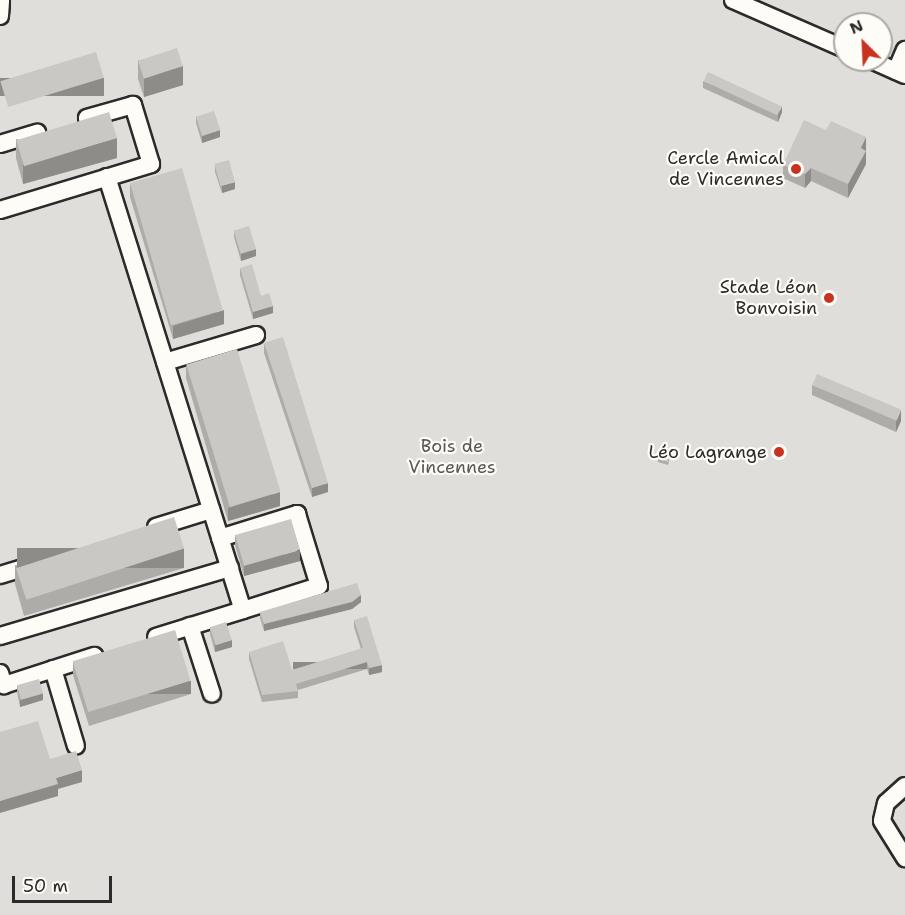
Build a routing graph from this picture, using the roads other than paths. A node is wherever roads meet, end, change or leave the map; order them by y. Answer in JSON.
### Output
{"nodes":[{"id":1,"x":1,"y":0,"type":"edge"},
{"id":2,"x":733,"y":0,"type":"edge"},
{"id":3,"x":0,"y":16,"type":"edge"},
{"id":4,"x":833,"y":44,"type":"edge"},
{"id":5,"x":905,"y":50,"type":"edge"},
{"id":6,"x":900,"y":73,"type":"edge"},
{"id":7,"x":0,"y":144,"type":"edge"},
{"id":8,"x":107,"y":177,"type":"junction"},
{"id":9,"x":0,"y":210,"type":"edge"},
{"id":10,"x":256,"y":335,"type":"dead end"},
{"id":11,"x":165,"y":362,"type":"junction"},
{"id":12,"x":212,"y":510,"type":"junction"},
{"id":13,"x":134,"y":534,"type":"edge"},
{"id":14,"x":220,"y":538,"type":"junction"},
{"id":15,"x":56,"y":558,"type":"edge"},
{"id":16,"x":230,"y":568,"type":"junction"},
{"id":17,"x":0,"y":575,"type":"edge"},
{"id":18,"x":243,"y":610,"type":"junction"},
{"id":19,"x":190,"y":626,"type":"junction"},
{"id":20,"x":0,"y":636,"type":"edge"},
{"id":21,"x":133,"y":644,"type":"edge"},
{"id":22,"x":110,"y":651,"type":"edge"},
{"id":23,"x":53,"y":669,"type":"junction"},
{"id":24,"x":0,"y":673,"type":"edge"},
{"id":25,"x":212,"y":694,"type":"dead end"},
{"id":26,"x":76,"y":746,"type":"dead end"},
{"id":27,"x":905,"y":786,"type":"edge"},
{"id":28,"x":904,"y":857,"type":"edge"}],
"edges":[{"from":1,"to":3,"type":"street"},
{"from":2,"to":4,"type":"street"},
{"from":5,"to":6,"type":"street"},
{"from":7,"to":8,"type":"street"},
{"from":8,"to":9,"type":"street"},
{"from":8,"to":11,"type":"street"},
{"from":10,"to":11,"type":"street"},
{"from":11,"to":12,"type":"street"},
{"from":12,"to":13,"type":"street"},
{"from":12,"to":14,"type":"street"},
{"from":14,"to":16,"type":"street"},
{"from":14,"to":18,"type":"street"},
{"from":15,"to":17,"type":"street"},
{"from":16,"to":18,"type":"street"},
{"from":16,"to":20,"type":"street"},
{"from":18,"to":19,"type":"street"},
{"from":19,"to":21,"type":"street"},
{"from":19,"to":25,"type":"street"},
{"from":22,"to":23,"type":"street"},
{"from":23,"to":24,"type":"street"},
{"from":23,"to":26,"type":"street"},
{"from":27,"to":28,"type":"street"}]}
